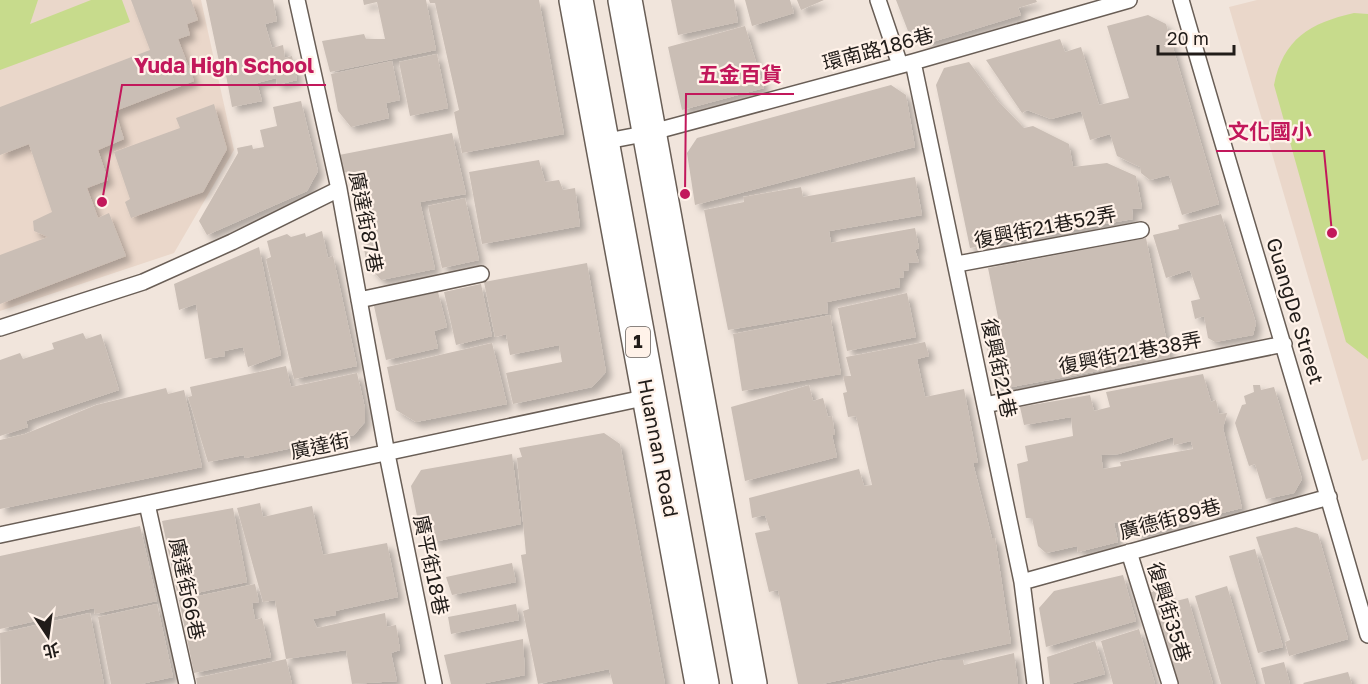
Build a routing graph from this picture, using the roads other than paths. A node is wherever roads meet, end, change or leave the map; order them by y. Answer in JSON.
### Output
{"nodes":[{"id":1,"x":297,"y":0,"type":"edge"},
{"id":2,"x":576,"y":0,"type":"edge"},
{"id":3,"x":625,"y":0,"type":"edge"},
{"id":4,"x":878,"y":0,"type":"edge"},
{"id":5,"x":1129,"y":0,"type":"edge"},
{"id":6,"x":1181,"y":0,"type":"edge"},
{"id":7,"x":907,"y":64,"type":"junction"},
{"id":8,"x":649,"y":133,"type":"junction"},
{"id":9,"x":602,"y":142,"type":"junction"},
{"id":10,"x":339,"y":189,"type":"junction"},
{"id":11,"x":1141,"y":230,"type":"dead end"},
{"id":12,"x":957,"y":264,"type":"junction"},
{"id":13,"x":481,"y":274,"type":"dead end"},
{"id":14,"x":359,"y":300,"type":"junction"},
{"id":15,"x":0,"y":328,"type":"edge"},
{"id":16,"x":1284,"y":344,"type":"junction"},
{"id":17,"x":648,"y":397,"type":"junction"},
{"id":18,"x":985,"y":405,"type":"junction"},
{"id":19,"x":387,"y":454,"type":"junction"},
{"id":20,"x":1329,"y":497,"type":"junction"},
{"id":21,"x":147,"y":504,"type":"junction"},
{"id":22,"x":0,"y":535,"type":"edge"},
{"id":23,"x":1129,"y":552,"type":"junction"},
{"id":24,"x":1022,"y":582,"type":"junction"},
{"id":25,"x":1368,"y":635,"type":"edge"},
{"id":26,"x":187,"y":684,"type":"edge"},
{"id":27,"x":434,"y":684,"type":"edge"},
{"id":28,"x":702,"y":684,"type":"edge"},
{"id":29,"x":750,"y":684,"type":"edge"},
{"id":30,"x":1035,"y":684,"type":"edge"},
{"id":31,"x":1170,"y":684,"type":"edge"}],
"edges":[{"from":1,"to":10,"type":"lane","name":"廣達街87巷"},
{"from":2,"to":9,"type":"main road","name":"Huannan Road","number":"1"},
{"from":3,"to":8,"type":"main road"},
{"from":4,"to":7,"type":"lane","name":"復興街21巷"},
{"from":5,"to":7,"type":"lane","name":"環南路186巷"},
{"from":6,"to":16,"type":"lane","name":"GuangDe Street"},
{"from":7,"to":8,"type":"lane","name":"環南路186巷"},
{"from":7,"to":12,"type":"lane","name":"復興街21巷"},
{"from":8,"to":9,"type":"lane","name":"環南路186巷"},
{"from":8,"to":29,"type":"main road"},
{"from":9,"to":17,"type":"main road","name":"Huannan Road","number":"1"},
{"from":10,"to":14,"type":"lane","name":"廣達街87巷"},
{"from":10,"to":15,"type":"lane"},
{"from":11,"to":12,"type":"lane","name":"復興街21巷52弄"},
{"from":12,"to":18,"type":"lane","name":"復興街21巷"},
{"from":13,"to":14,"type":"lane"},
{"from":14,"to":19,"type":"lane","name":"廣達街87巷"},
{"from":16,"to":18,"type":"lane","name":"復興街21巷38弄"},
{"from":16,"to":20,"type":"lane","name":"GuangDe Street"},
{"from":17,"to":19,"type":"lane","name":"廣達街"},
{"from":17,"to":28,"type":"main road","name":"Huannan Road","number":"1"},
{"from":18,"to":24,"type":"lane","name":"復興街21巷"},
{"from":19,"to":21,"type":"lane","name":"廣達街"},
{"from":19,"to":27,"type":"lane","name":"廣平街18巷"},
{"from":20,"to":23,"type":"lane","name":"廣德街89巷"},
{"from":20,"to":25,"type":"lane","name":"GuangDe Street"},
{"from":21,"to":22,"type":"lane","name":"廣達街"},
{"from":21,"to":26,"type":"lane","name":"廣達街66巷"},
{"from":23,"to":24,"type":"lane","name":"廣德街89巷"},
{"from":23,"to":31,"type":"lane","name":"復興街35巷"},
{"from":24,"to":30,"type":"lane","name":"復興街21巷"}]}
